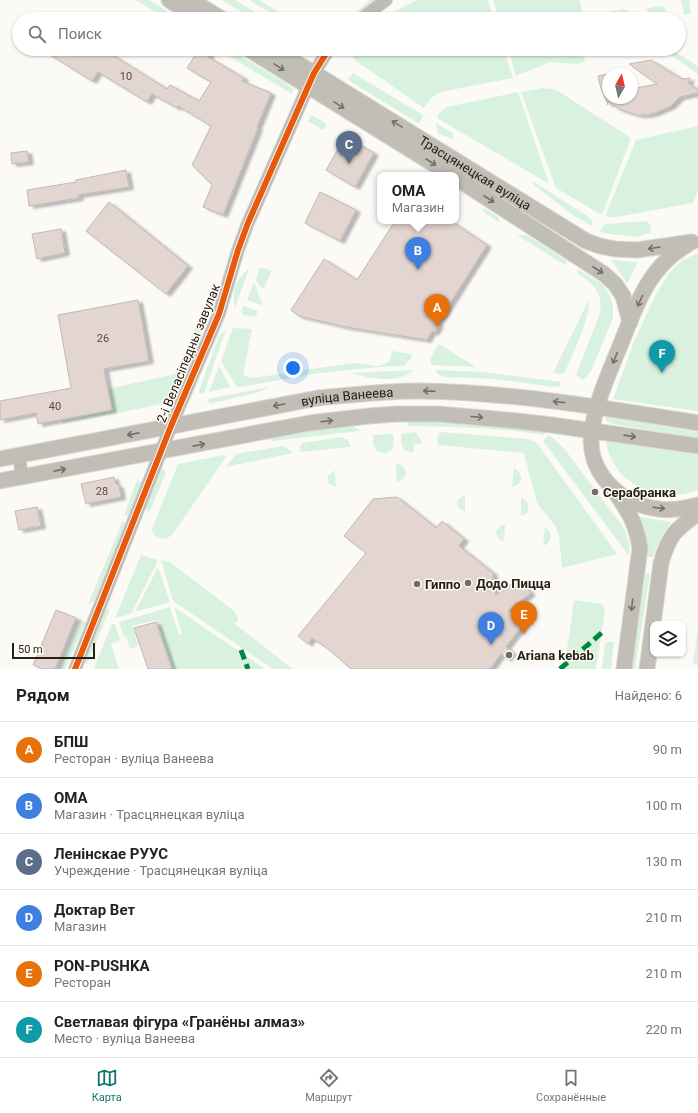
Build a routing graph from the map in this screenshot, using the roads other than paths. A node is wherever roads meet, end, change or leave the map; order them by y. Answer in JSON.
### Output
{"nodes":[{"id":1,"x":169,"y":0,"type":"edge"},
{"id":2,"x":191,"y":0,"type":"edge"},
{"id":3,"x":386,"y":0,"type":"edge"},
{"id":4,"x":189,"y":12,"type":"edge"},
{"id":5,"x":211,"y":12,"type":"edge"},
{"id":6,"x":370,"y":12,"type":"edge"},
{"id":7,"x":262,"y":56,"type":"edge"},
{"id":8,"x":281,"y":56,"type":"edge"},
{"id":9,"x":325,"y":56,"type":"edge"},
{"id":10,"x":311,"y":80,"type":"junction"},
{"id":11,"x":414,"y":143,"type":"junction"},
{"id":12,"x":448,"y":172,"type":"edge"},
{"id":13,"x":459,"y":180,"type":"edge"},
{"id":14,"x":695,"y":241,"type":"edge"},
{"id":15,"x":630,"y":322,"type":"junction"},
{"id":16,"x":597,"y":407,"type":"junction"},
{"id":17,"x":698,"y":423,"type":"edge"},
{"id":18,"x":171,"y":426,"type":"junction"},
{"id":19,"x":592,"y":431,"type":"junction"},
{"id":20,"x":698,"y":446,"type":"edge"},
{"id":21,"x":161,"y":452,"type":"junction"},
{"id":22,"x":19,"y":455,"type":"junction"},
{"id":23,"x":0,"y":459,"type":"edge"},
{"id":24,"x":22,"y":478,"type":"junction"},
{"id":25,"x":0,"y":481,"type":"edge"},
{"id":26,"x":611,"y":488,"type":"junction"},
{"id":27,"x":698,"y":505,"type":"edge"},
{"id":28,"x":698,"y":513,"type":"edge"},
{"id":29,"x":75,"y":669,"type":"edge"},
{"id":30,"x":624,"y":669,"type":"edge"},
{"id":31,"x":647,"y":669,"type":"edge"}],
"edges":[{"from":1,"to":4,"type":"main road"},
{"from":2,"to":5,"type":"main road"},
{"from":3,"to":6,"type":"street"},
{"from":7,"to":10,"type":"main road","name":"Трасцянецкая вуліца","one_way":true},
{"from":8,"to":10,"type":"main road","name":"Трасцянецкая вуліца"},
{"from":9,"to":10,"type":"street","name":"2-і Веласіпедны завулак"},
{"from":10,"to":11,"type":"main road","name":"Трасцянецкая вуліца"},
{"from":10,"to":18,"type":"street","name":"2-і Веласіпедны завулак"},
{"from":11,"to":12,"type":"main road","name":"Трасцянецкая вуліца","one_way":true},
{"from":14,"to":11,"type":"main road","name":"Трасцянецкая вуліца","one_way":true},
{"from":13,"to":15,"type":"main road","name":"Трасцянецкая вуліца","one_way":true},
{"from":14,"to":15,"type":"main road","one_way":true},
{"from":15,"to":16,"type":"main road","one_way":true},
{"from":16,"to":17,"type":"main road","name":"вуліца Ванеева"},
{"from":16,"to":18,"type":"main road","name":"вуліца Ванеева","one_way":true},
{"from":16,"to":19,"type":"main road"},
{"from":18,"to":21,"type":"street","name":"2-і Веласіпедны завулак"},
{"from":18,"to":22,"type":"main road","name":"вуліца Ванеева","one_way":true},
{"from":19,"to":20,"type":"main road","name":"вуліца Ванеева","one_way":true},
{"from":21,"to":19,"type":"main road","name":"вуліца Ванеева","one_way":true},
{"from":19,"to":26,"type":"main road"},
{"from":24,"to":21,"type":"main road","name":"вуліца Ванеева","one_way":true},
{"from":21,"to":29,"type":"street","name":"2-і Веласіпедны завулак"},
{"from":22,"to":23,"type":"main road","name":"вуліца Ванеева"},
{"from":22,"to":24,"type":"street"},
{"from":24,"to":25,"type":"main road","name":"вуліца Ванеева"},
{"from":26,"to":27,"type":"main road","one_way":true},
{"from":26,"to":30,"type":"main road","one_way":true},
{"from":28,"to":31,"type":"main road"}]}
